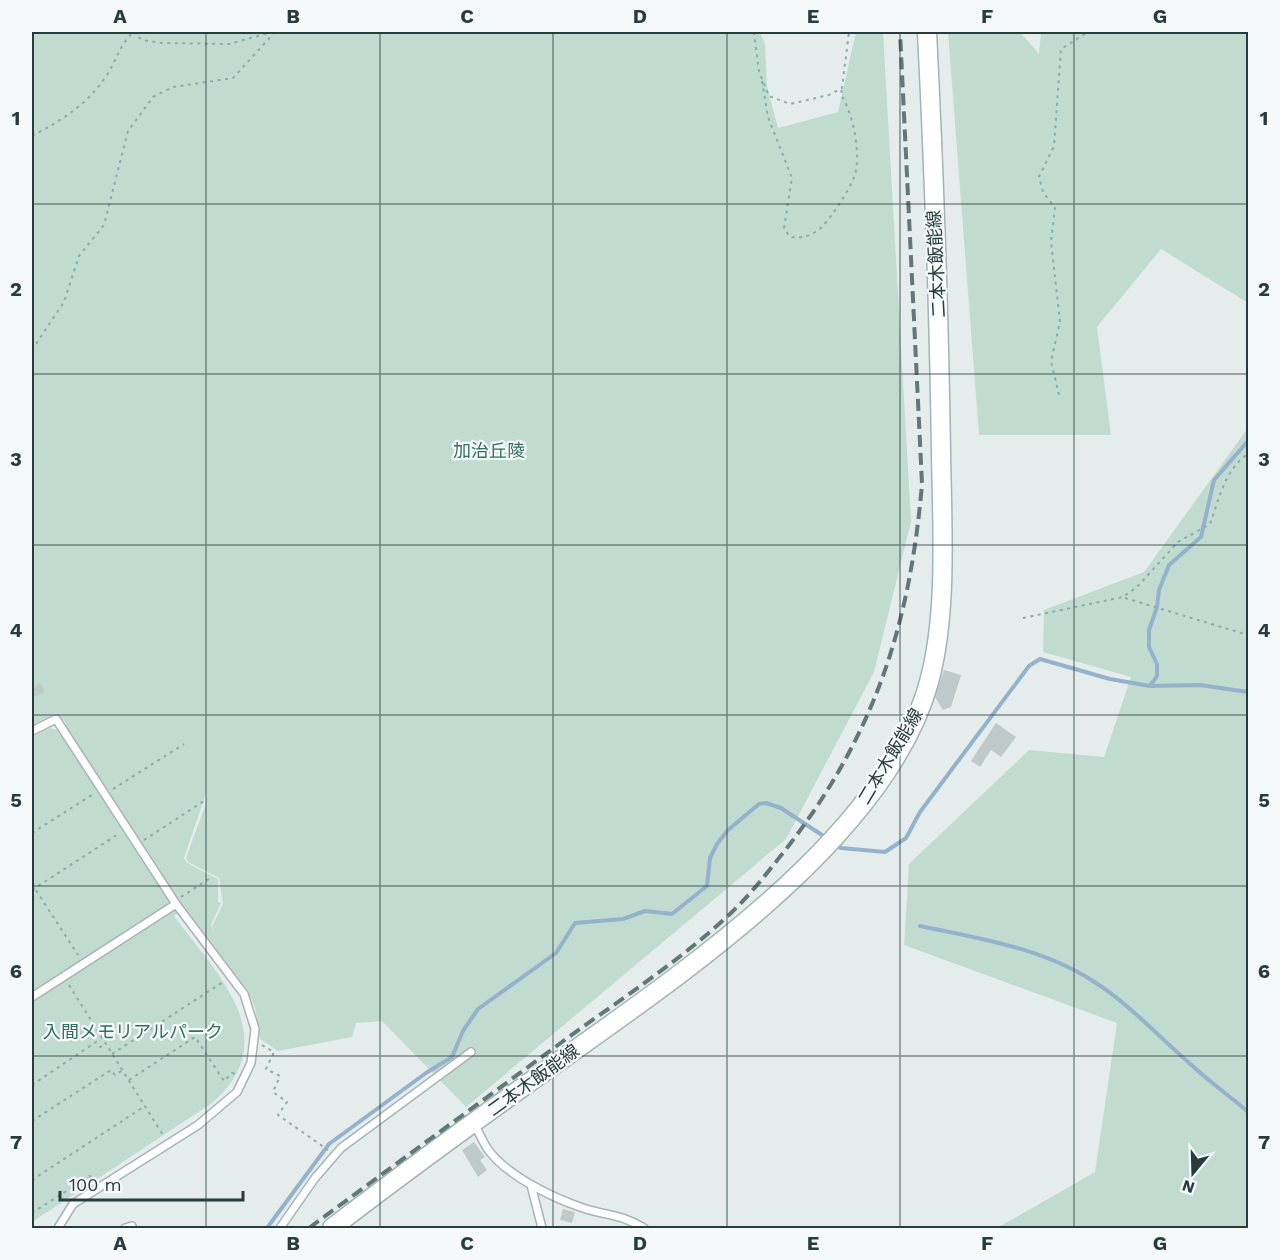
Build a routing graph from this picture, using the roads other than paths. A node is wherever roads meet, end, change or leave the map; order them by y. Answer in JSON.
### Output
{"nodes":[{"id":1,"x":927,"y":32,"type":"edge"},
{"id":2,"x":32,"y":731,"type":"edge"},
{"id":3,"x":175,"y":903,"type":"junction"},
{"id":4,"x":32,"y":997,"type":"edge"},
{"id":5,"x":471,"y":1052,"type":"dead end"},
{"id":6,"x":474,"y":1123,"type":"junction"},
{"id":7,"x":531,"y":1185,"type":"junction"},
{"id":8,"x":58,"y":1228,"type":"edge"},
{"id":9,"x":280,"y":1228,"type":"edge"},
{"id":10,"x":332,"y":1228,"type":"edge"},
{"id":11,"x":542,"y":1228,"type":"edge"},
{"id":12,"x":644,"y":1228,"type":"edge"}],
"edges":[{"from":1,"to":6,"type":"main road","name":"二本木飯能線"},
{"from":2,"to":3,"type":"lane"},
{"from":3,"to":4,"type":"lane"},
{"from":3,"to":8,"type":"lane"},
{"from":5,"to":9,"type":"lane"},
{"from":6,"to":7,"type":"lane"},
{"from":6,"to":10,"type":"main road","name":"二本木飯能線"},
{"from":7,"to":11,"type":"lane"},
{"from":7,"to":12,"type":"lane"}]}
